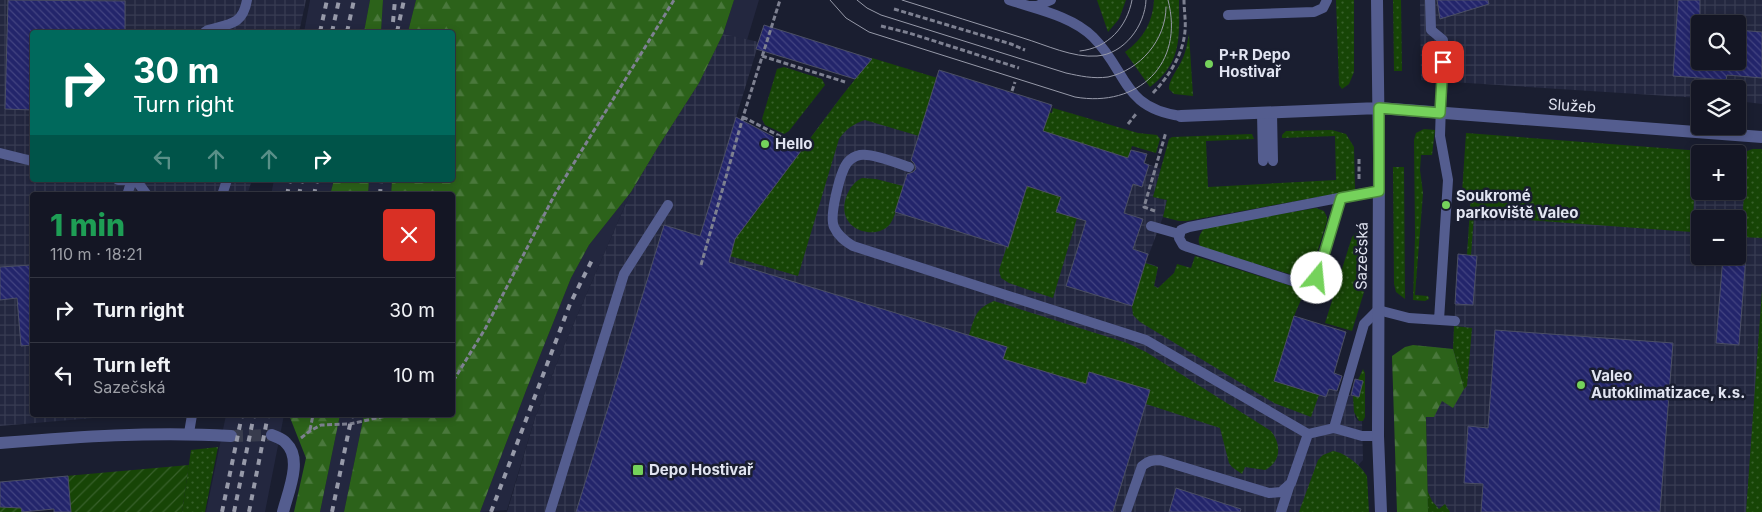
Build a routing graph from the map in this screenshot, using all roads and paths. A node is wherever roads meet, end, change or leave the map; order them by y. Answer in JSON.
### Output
{"nodes":[{"id":1,"x":247,"y":0,"type":"edge"},
{"id":2,"x":674,"y":0,"type":"edge"},
{"id":3,"x":780,"y":0,"type":"edge"},
{"id":4,"x":1009,"y":0,"type":"edge"},
{"id":5,"x":1052,"y":0,"type":"edge"},
{"id":6,"x":1184,"y":0,"type":"edge"},
{"id":7,"x":1327,"y":0,"type":"edge"},
{"id":8,"x":1377,"y":0,"type":"edge"},
{"id":9,"x":1430,"y":0,"type":"edge"},
{"id":10,"x":1029,"y":6,"type":"junction"},
{"id":11,"x":894,"y":8,"type":"dead end"},
{"id":12,"x":1228,"y":15,"type":"dead end"},
{"id":13,"x":881,"y":26,"type":"dead end"},
{"id":14,"x":208,"y":30,"type":"edge"},
{"id":15,"x":1025,"y":50,"type":"dead end"},
{"id":16,"x":762,"y":56,"type":"junction"},
{"id":17,"x":1019,"y":68,"type":"dead end"},
{"id":18,"x":845,"y":82,"type":"dead end"},
{"id":19,"x":1015,"y":82,"type":"dead end"},
{"id":20,"x":1012,"y":91,"type":"dead end"},
{"id":21,"x":1151,"y":96,"type":"dead end"},
{"id":22,"x":1379,"y":108,"type":"junction"},
{"id":23,"x":1136,"y":113,"type":"dead end"},
{"id":24,"x":1267,"y":113,"type":"junction"},
{"id":25,"x":1440,"y":113,"type":"junction"},
{"id":26,"x":743,"y":116,"type":"junction"},
{"id":27,"x":1181,"y":116,"type":"joint"},
{"id":28,"x":1128,"y":124,"type":"dead end"},
{"id":29,"x":1166,"y":132,"type":"dead end"},
{"id":30,"x":1762,"y":137,"type":"edge"},
{"id":31,"x":797,"y":145,"type":"dead end"},
{"id":32,"x":0,"y":153,"type":"edge"},
{"id":33,"x":1359,"y":159,"type":"dead end"},
{"id":34,"x":30,"y":160,"type":"edge"},
{"id":35,"x":1268,"y":161,"type":"dead end"},
{"id":36,"x":909,"y":167,"type":"dead end"},
{"id":37,"x":1379,"y":191,"type":"junction"},
{"id":38,"x":1359,"y":194,"type":"junction"},
{"id":39,"x":1341,"y":198,"type":"junction"},
{"id":40,"x":668,"y":205,"type":"dead end"},
{"id":41,"x":1151,"y":226,"type":"joint"},
{"id":42,"x":1179,"y":234,"type":"junction"},
{"id":43,"x":701,"y":265,"type":"dead end"},
{"id":44,"x":1378,"y":310,"type":"junction"},
{"id":45,"x":1439,"y":320,"type":"junction"},
{"id":46,"x":1454,"y":321,"type":"dead end"},
{"id":47,"x":455,"y":378,"type":"edge"},
{"id":48,"x":192,"y":417,"type":"edge"},
{"id":49,"x":313,"y":417,"type":"edge"},
{"id":50,"x":381,"y":417,"type":"edge"},
{"id":51,"x":1334,"y":428,"type":"junction"},
{"id":52,"x":189,"y":434,"type":"junction"},
{"id":53,"x":1308,"y":434,"type":"junction"},
{"id":54,"x":272,"y":435,"type":"tunnel mouth"},
{"id":55,"x":231,"y":436,"type":"tunnel mouth"},
{"id":56,"x":1378,"y":436,"type":"junction"},
{"id":57,"x":0,"y":443,"type":"edge"},
{"id":58,"x":1291,"y":483,"type":"junction"},
{"id":59,"x":283,"y":512,"type":"edge"},
{"id":60,"x":550,"y":512,"type":"edge"},
{"id":61,"x":1126,"y":512,"type":"edge"},
{"id":62,"x":1281,"y":512,"type":"edge"},
{"id":63,"x":1381,"y":512,"type":"edge"}],
"edges":[{"from":1,"to":14,"type":"lane"},
{"from":2,"to":47,"type":"path"},
{"from":3,"to":16,"type":"path"},
{"from":4,"to":10,"type":"lane"},
{"from":5,"to":10,"type":"lane"},
{"from":6,"to":21,"type":"path"},
{"from":7,"to":12,"type":"lane"},
{"from":8,"to":22,"type":"street","name":"Sazečská"},
{"from":9,"to":25,"type":"lane"},
{"from":10,"to":27,"type":"lane"},
{"from":11,"to":15,"type":"path"},
{"from":13,"to":17,"type":"path"},
{"from":16,"to":18,"type":"path"},
{"from":16,"to":26,"type":"path"},
{"from":19,"to":20,"type":"path"},
{"from":22,"to":24,"type":"street","name":"Služeb"},
{"from":22,"to":25,"type":"street","name":"Služeb"},
{"from":22,"to":37,"type":"street","name":"Sazečská"},
{"from":23,"to":28,"type":"path"},
{"from":24,"to":27,"type":"street","name":"Služeb"},
{"from":24,"to":35,"type":"lane"},
{"from":25,"to":30,"type":"street","name":"Služeb"},
{"from":25,"to":45,"type":"lane"},
{"from":26,"to":31,"type":"path"},
{"from":26,"to":43,"type":"path"},
{"from":29,"to":41,"type":"path"},
{"from":32,"to":34,"type":"lane"},
{"from":33,"to":38,"type":"path"},
{"from":36,"to":53,"type":"lane"},
{"from":37,"to":38,"type":"lane"},
{"from":37,"to":44,"type":"street","name":"Sazečská"},
{"from":38,"to":39,"type":"lane"},
{"from":39,"to":42,"type":"lane"},
{"from":39,"to":42,"type":"lane"},
{"from":40,"to":60,"type":"lane"},
{"from":41,"to":42,"type":"lane"},
{"from":44,"to":45,"type":"lane"},
{"from":44,"to":51,"type":"lane"},
{"from":44,"to":56,"type":"street","name":"Sazečská"},
{"from":45,"to":46,"type":"lane"},
{"from":48,"to":52,"type":"lane"},
{"from":49,"to":50,"type":"path"},
{"from":51,"to":53,"type":"lane"},
{"from":51,"to":56,"type":"lane"},
{"from":52,"to":55,"type":"street"},
{"from":52,"to":57,"type":"street"},
{"from":53,"to":58,"type":"lane"},
{"from":54,"to":59,"type":"street"},
{"from":56,"to":63,"type":"street","name":"Sazečská"},
{"from":58,"to":61,"type":"lane"},
{"from":58,"to":62,"type":"lane"}]}
